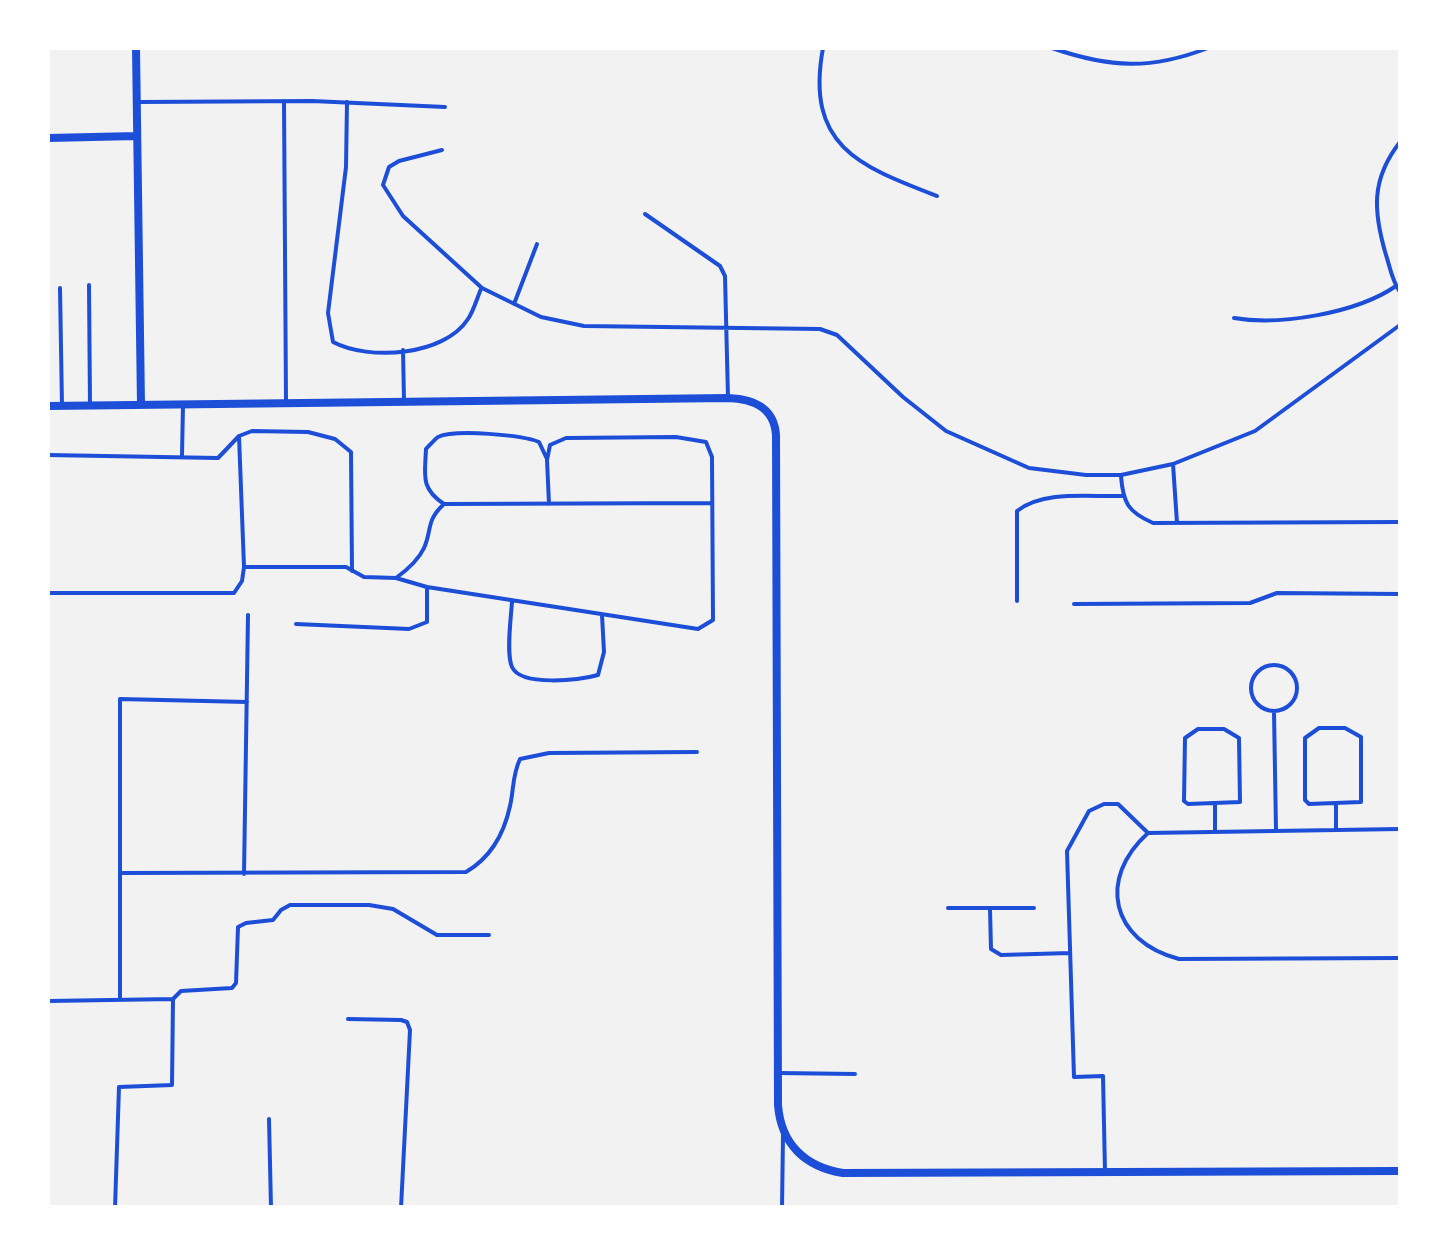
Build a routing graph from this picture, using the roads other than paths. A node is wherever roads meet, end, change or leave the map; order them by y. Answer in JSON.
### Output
{"nodes":[{"id":1,"x":136,"y":48,"type":"edge"},
{"id":2,"x":822,"y":48,"type":"edge"},
{"id":3,"x":1052,"y":48,"type":"edge"},
{"id":4,"x":1208,"y":48,"type":"edge"},
{"id":5,"x":284,"y":101,"type":"junction"},
{"id":6,"x":136,"y":102,"type":"junction"},
{"id":7,"x":347,"y":102,"type":"junction"},
{"id":8,"x":445,"y":107,"type":"dead end"},
{"id":9,"x":137,"y":136,"type":"junction"},
{"id":10,"x":48,"y":138,"type":"edge"},
{"id":11,"x":1400,"y":142,"type":"edge"},
{"id":12,"x":442,"y":150,"type":"dead end"},
{"id":13,"x":937,"y":196,"type":"dead end"},
{"id":14,"x":645,"y":214,"type":"dead end"},
{"id":15,"x":537,"y":244,"type":"dead end"},
{"id":16,"x":89,"y":285,"type":"dead end"},
{"id":17,"x":1396,"y":286,"type":"junction"},
{"id":18,"x":60,"y":288,"type":"dead end"},
{"id":19,"x":482,"y":288,"type":"junction"},
{"id":20,"x":1400,"y":292,"type":"edge"},
{"id":21,"x":514,"y":304,"type":"junction"},
{"id":22,"x":1234,"y":318,"type":"dead end"},
{"id":23,"x":1400,"y":324,"type":"edge"},
{"id":24,"x":727,"y":329,"type":"junction"},
{"id":25,"x":402,"y":350,"type":"junction"},
{"id":26,"x":728,"y":398,"type":"junction"},
{"id":27,"x":404,"y":404,"type":"junction"},
{"id":28,"x":141,"y":405,"type":"junction"},
{"id":29,"x":183,"y":405,"type":"junction"},
{"id":30,"x":48,"y":406,"type":"edge"},
{"id":31,"x":62,"y":406,"type":"junction"},
{"id":32,"x":90,"y":406,"type":"junction"},
{"id":33,"x":286,"y":406,"type":"junction"},
{"id":34,"x":239,"y":436,"type":"junction"},
{"id":35,"x":48,"y":455,"type":"edge"},
{"id":36,"x":182,"y":458,"type":"junction"},
{"id":37,"x":547,"y":460,"type":"junction"},
{"id":38,"x":1173,"y":464,"type":"junction"},
{"id":39,"x":1121,"y":475,"type":"junction"},
{"id":40,"x":1122,"y":496,"type":"junction"},
{"id":41,"x":712,"y":503,"type":"junction"},
{"id":42,"x":444,"y":504,"type":"junction"},
{"id":43,"x":549,"y":504,"type":"junction"},
{"id":44,"x":1177,"y":522,"type":"junction"},
{"id":45,"x":1400,"y":522,"type":"edge"},
{"id":46,"x":244,"y":567,"type":"junction"},
{"id":47,"x":352,"y":571,"type":"junction"},
{"id":48,"x":396,"y":578,"type":"junction"},
{"id":49,"x":427,"y":587,"type":"junction"},
{"id":50,"x":48,"y":592,"type":"edge"},
{"id":51,"x":1400,"y":594,"type":"edge"},
{"id":52,"x":1018,"y":601,"type":"dead end"},
{"id":53,"x":512,"y":602,"type":"junction"},
{"id":54,"x":1074,"y":604,"type":"dead end"},
{"id":55,"x":248,"y":615,"type":"dead end"},
{"id":56,"x":602,"y":615,"type":"junction"},
{"id":57,"x":296,"y":624,"type":"dead end"},
{"id":58,"x":247,"y":702,"type":"junction"},
{"id":59,"x":1274,"y":712,"type":"junction"},
{"id":60,"x":697,"y":752,"type":"dead end"},
{"id":61,"x":1215,"y":804,"type":"junction"},
{"id":62,"x":1336,"y":804,"type":"junction"},
{"id":63,"x":1400,"y":829,"type":"edge"},
{"id":64,"x":1215,"y":830,"type":"junction"},
{"id":65,"x":1276,"y":830,"type":"junction"},
{"id":66,"x":1336,"y":830,"type":"junction"},
{"id":67,"x":1148,"y":833,"type":"junction"},
{"id":68,"x":120,"y":873,"type":"junction"},
{"id":69,"x":244,"y":874,"type":"junction"},
{"id":70,"x":948,"y":908,"type":"dead end"},
{"id":71,"x":1034,"y":908,"type":"dead end"},
{"id":72,"x":990,"y":909,"type":"junction"},
{"id":73,"x":489,"y":935,"type":"dead end"},
{"id":74,"x":1070,"y":953,"type":"junction"},
{"id":75,"x":1400,"y":958,"type":"edge"},
{"id":76,"x":120,"y":999,"type":"junction"},
{"id":77,"x":173,"y":999,"type":"junction"},
{"id":78,"x":48,"y":1001,"type":"edge"},
{"id":79,"x":348,"y":1018,"type":"dead end"},
{"id":80,"x":778,"y":1073,"type":"junction"},
{"id":81,"x":855,"y":1074,"type":"dead end"},
{"id":82,"x":269,"y":1119,"type":"dead end"},
{"id":83,"x":783,"y":1134,"type":"junction"},
{"id":84,"x":1400,"y":1171,"type":"edge"},
{"id":85,"x":1105,"y":1172,"type":"junction"},
{"id":86,"x":115,"y":1208,"type":"edge"},
{"id":87,"x":271,"y":1208,"type":"edge"},
{"id":88,"x":402,"y":1208,"type":"edge"},
{"id":89,"x":782,"y":1208,"type":"edge"}],
"edges":[{"from":1,"to":6,"type":"street"},
{"from":2,"to":13,"type":"lane"},
{"from":3,"to":4,"type":"lane"},
{"from":5,"to":6,"type":"lane"},
{"from":5,"to":7,"type":"lane"},
{"from":5,"to":33,"type":"lane"},
{"from":6,"to":9,"type":"street"},
{"from":7,"to":8,"type":"lane"},
{"from":7,"to":25,"type":"lane"},
{"from":9,"to":10,"type":"street"},
{"from":9,"to":28,"type":"street"},
{"from":11,"to":17,"type":"lane"},
{"from":12,"to":19,"type":"lane"},
{"from":14,"to":24,"type":"lane"},
{"from":15,"to":21,"type":"lane"},
{"from":16,"to":32,"type":"lane"},
{"from":17,"to":20,"type":"lane"},
{"from":17,"to":22,"type":"lane"},
{"from":18,"to":31,"type":"lane"},
{"from":19,"to":21,"type":"lane"},
{"from":19,"to":25,"type":"lane"},
{"from":21,"to":24,"type":"lane"},
{"from":23,"to":38,"type":"lane"},
{"from":24,"to":26,"type":"lane"},
{"from":24,"to":39,"type":"lane"},
{"from":25,"to":27,"type":"lane"},
{"from":26,"to":27,"type":"street"},
{"from":26,"to":80,"type":"street"},
{"from":27,"to":33,"type":"street"},
{"from":28,"to":29,"type":"street"},
{"from":28,"to":32,"type":"street"},
{"from":29,"to":33,"type":"street"},
{"from":29,"to":36,"type":"lane"},
{"from":30,"to":31,"type":"street"},
{"from":31,"to":32,"type":"street"},
{"from":34,"to":36,"type":"lane"},
{"from":34,"to":46,"type":"lane"},
{"from":34,"to":47,"type":"lane"},
{"from":35,"to":36,"type":"lane"},
{"from":37,"to":41,"type":"lane"},
{"from":37,"to":42,"type":"lane"},
{"from":37,"to":43,"type":"lane"},
{"from":38,"to":39,"type":"lane"},
{"from":38,"to":44,"type":"lane"},
{"from":39,"to":40,"type":"lane"},
{"from":40,"to":44,"type":"lane"},
{"from":40,"to":52,"type":"lane"},
{"from":41,"to":43,"type":"lane"},
{"from":41,"to":56,"type":"lane"},
{"from":42,"to":43,"type":"lane"},
{"from":42,"to":48,"type":"lane"},
{"from":44,"to":45,"type":"lane"},
{"from":46,"to":47,"type":"lane"},
{"from":46,"to":50,"type":"lane"},
{"from":47,"to":48,"type":"lane"},
{"from":48,"to":49,"type":"lane"},
{"from":49,"to":53,"type":"lane"},
{"from":49,"to":57,"type":"lane"},
{"from":51,"to":54,"type":"lane"},
{"from":53,"to":56,"type":"lane"},
{"from":53,"to":56,"type":"lane"},
{"from":55,"to":58,"type":"lane"},
{"from":58,"to":68,"type":"lane"},
{"from":58,"to":69,"type":"lane"},
{"from":59,"to":59,"type":"lane"},
{"from":59,"to":65,"type":"lane"},
{"from":60,"to":69,"type":"lane"},
{"from":61,"to":61,"type":"lane"},
{"from":61,"to":64,"type":"lane"},
{"from":62,"to":62,"type":"lane"},
{"from":62,"to":66,"type":"lane"},
{"from":63,"to":66,"type":"lane"},
{"from":64,"to":65,"type":"lane"},
{"from":64,"to":67,"type":"lane"},
{"from":65,"to":66,"type":"lane"},
{"from":67,"to":74,"type":"lane"},
{"from":67,"to":75,"type":"lane"},
{"from":68,"to":69,"type":"lane"},
{"from":68,"to":76,"type":"lane"},
{"from":70,"to":72,"type":"lane"},
{"from":71,"to":72,"type":"lane"},
{"from":72,"to":74,"type":"lane"},
{"from":73,"to":77,"type":"lane"},
{"from":74,"to":85,"type":"lane"},
{"from":76,"to":77,"type":"lane"},
{"from":76,"to":78,"type":"lane"},
{"from":77,"to":86,"type":"lane"},
{"from":79,"to":88,"type":"lane"},
{"from":80,"to":81,"type":"lane"},
{"from":80,"to":83,"type":"street"},
{"from":82,"to":87,"type":"lane"},
{"from":83,"to":85,"type":"street"},
{"from":83,"to":89,"type":"lane"},
{"from":84,"to":85,"type":"street"}]}
